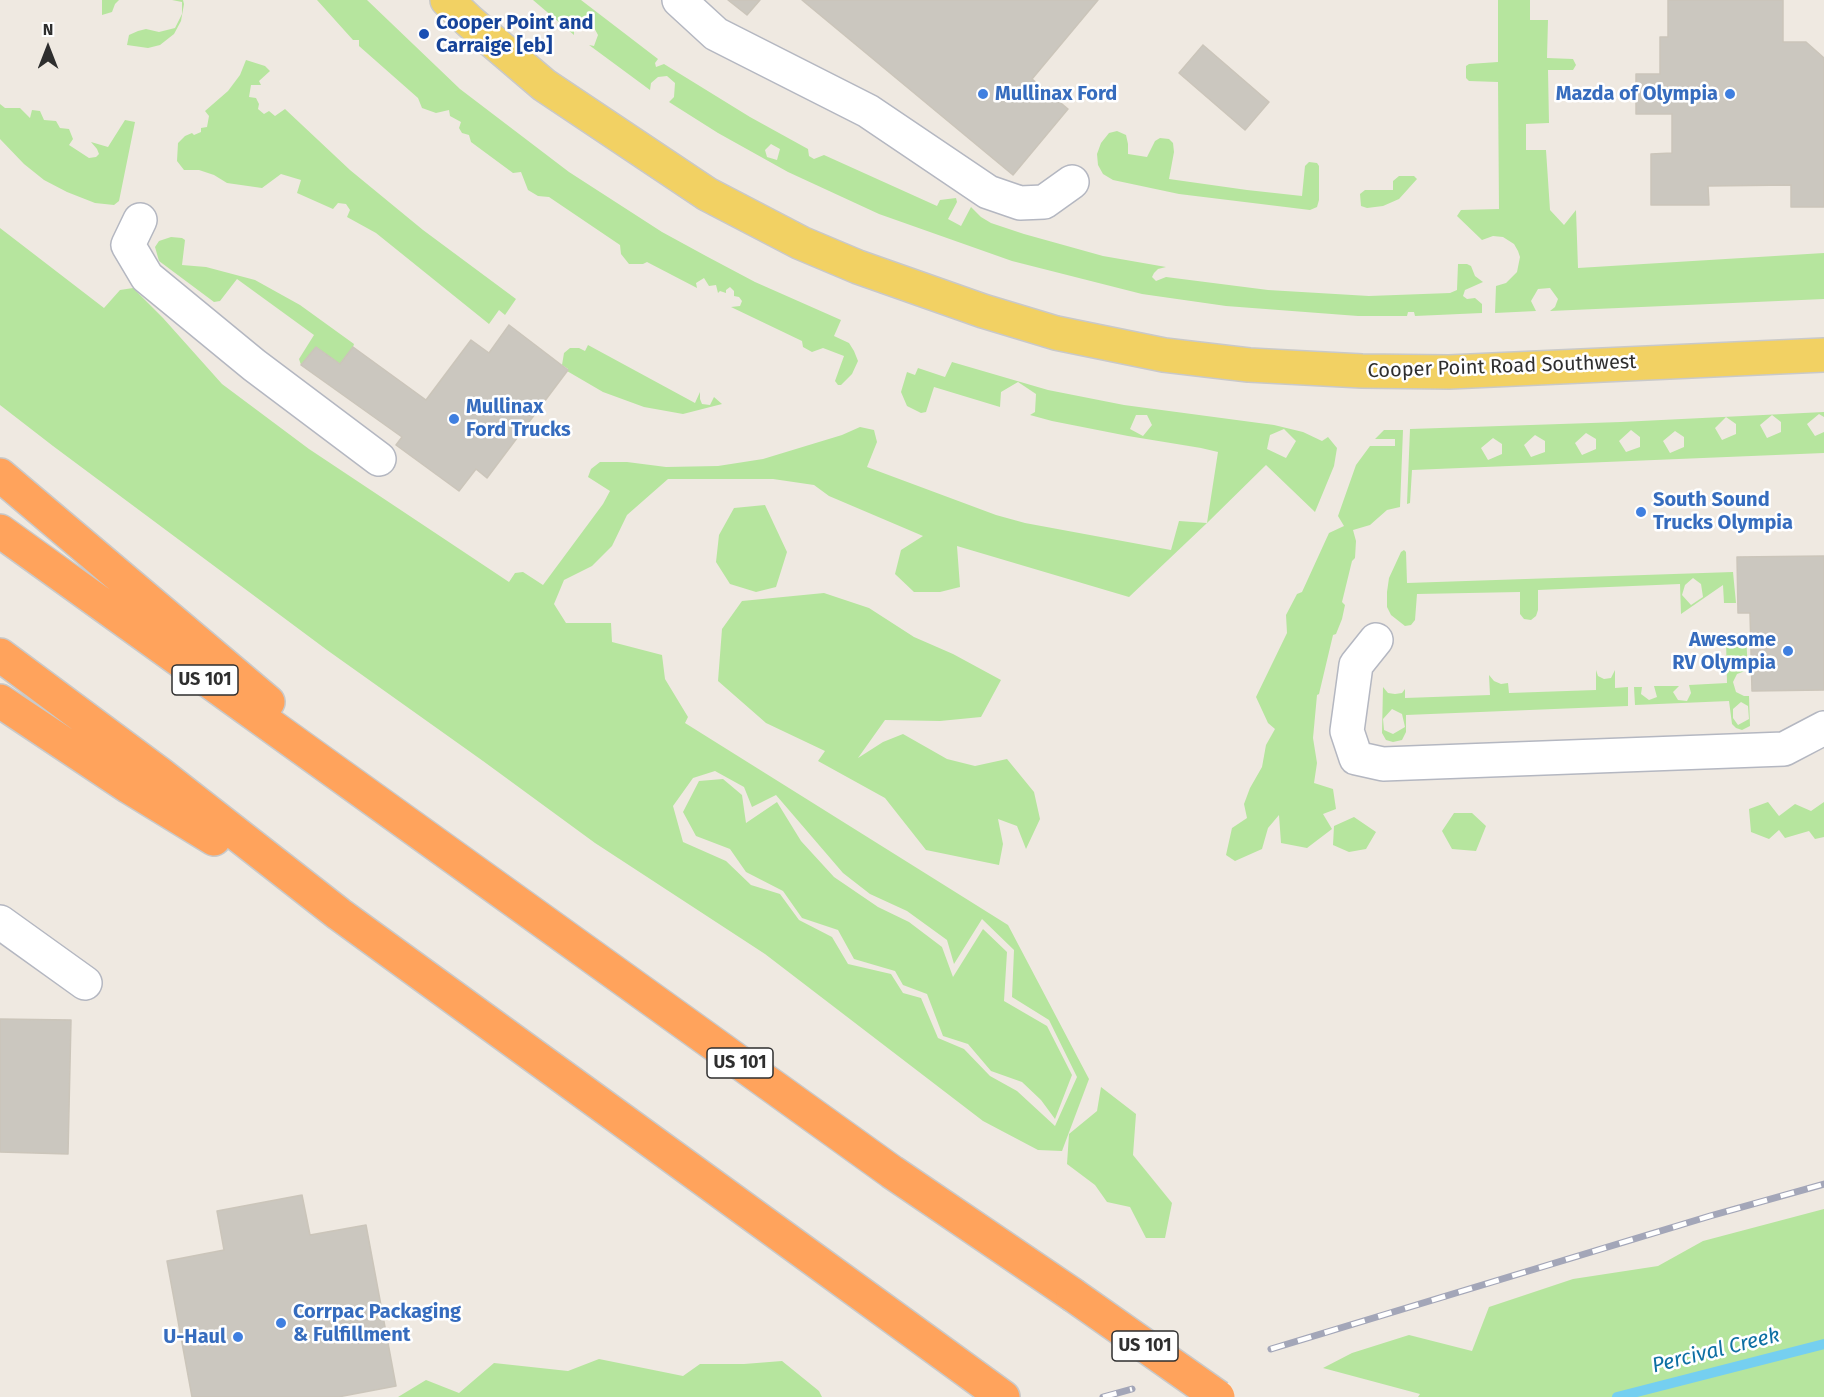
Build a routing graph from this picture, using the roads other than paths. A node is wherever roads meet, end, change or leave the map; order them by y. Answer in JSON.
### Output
{"nodes":[{"id":1,"x":447,"y":0,"type":"edge"},
{"id":2,"x":680,"y":0,"type":"edge"},
{"id":3,"x":1072,"y":182,"type":"dead end"},
{"id":4,"x":140,"y":220,"type":"dead end"},
{"id":5,"x":1824,"y":355,"type":"edge"},
{"id":6,"x":379,"y":459,"type":"dead end"},
{"id":7,"x":0,"y":475,"type":"edge"},
{"id":8,"x":0,"y":531,"type":"edge"},
{"id":9,"x":1376,"y":640,"type":"dead end"},
{"id":10,"x":0,"y":654,"type":"edge"},
{"id":11,"x":0,"y":701,"type":"edge"},
{"id":12,"x":1824,"y":728,"type":"edge"},
{"id":13,"x":411,"y":827,"type":"junction"},
{"id":14,"x":339,"y":914,"type":"junction"},
{"id":15,"x":0,"y":922,"type":"edge"},
{"id":16,"x":85,"y":983,"type":"dead end"},
{"id":17,"x":1004,"y":1397,"type":"edge"},
{"id":18,"x":1218,"y":1397,"type":"edge"}],
"edges":[{"from":1,"to":5,"type":"main road","name":"Cooper Point Road Southwest"},
{"from":2,"to":3,"type":"lane"},
{"from":4,"to":6,"type":"lane"},
{"from":7,"to":13,"type":"highway"},
{"from":8,"to":13,"type":"highway","number":"US 101"},
{"from":9,"to":12,"type":"lane"},
{"from":10,"to":14,"type":"highway"},
{"from":11,"to":14,"type":"highway"},
{"from":13,"to":18,"type":"highway","number":"US 101","bridge":true},
{"from":14,"to":17,"type":"highway"},
{"from":15,"to":16,"type":"lane"}]}
